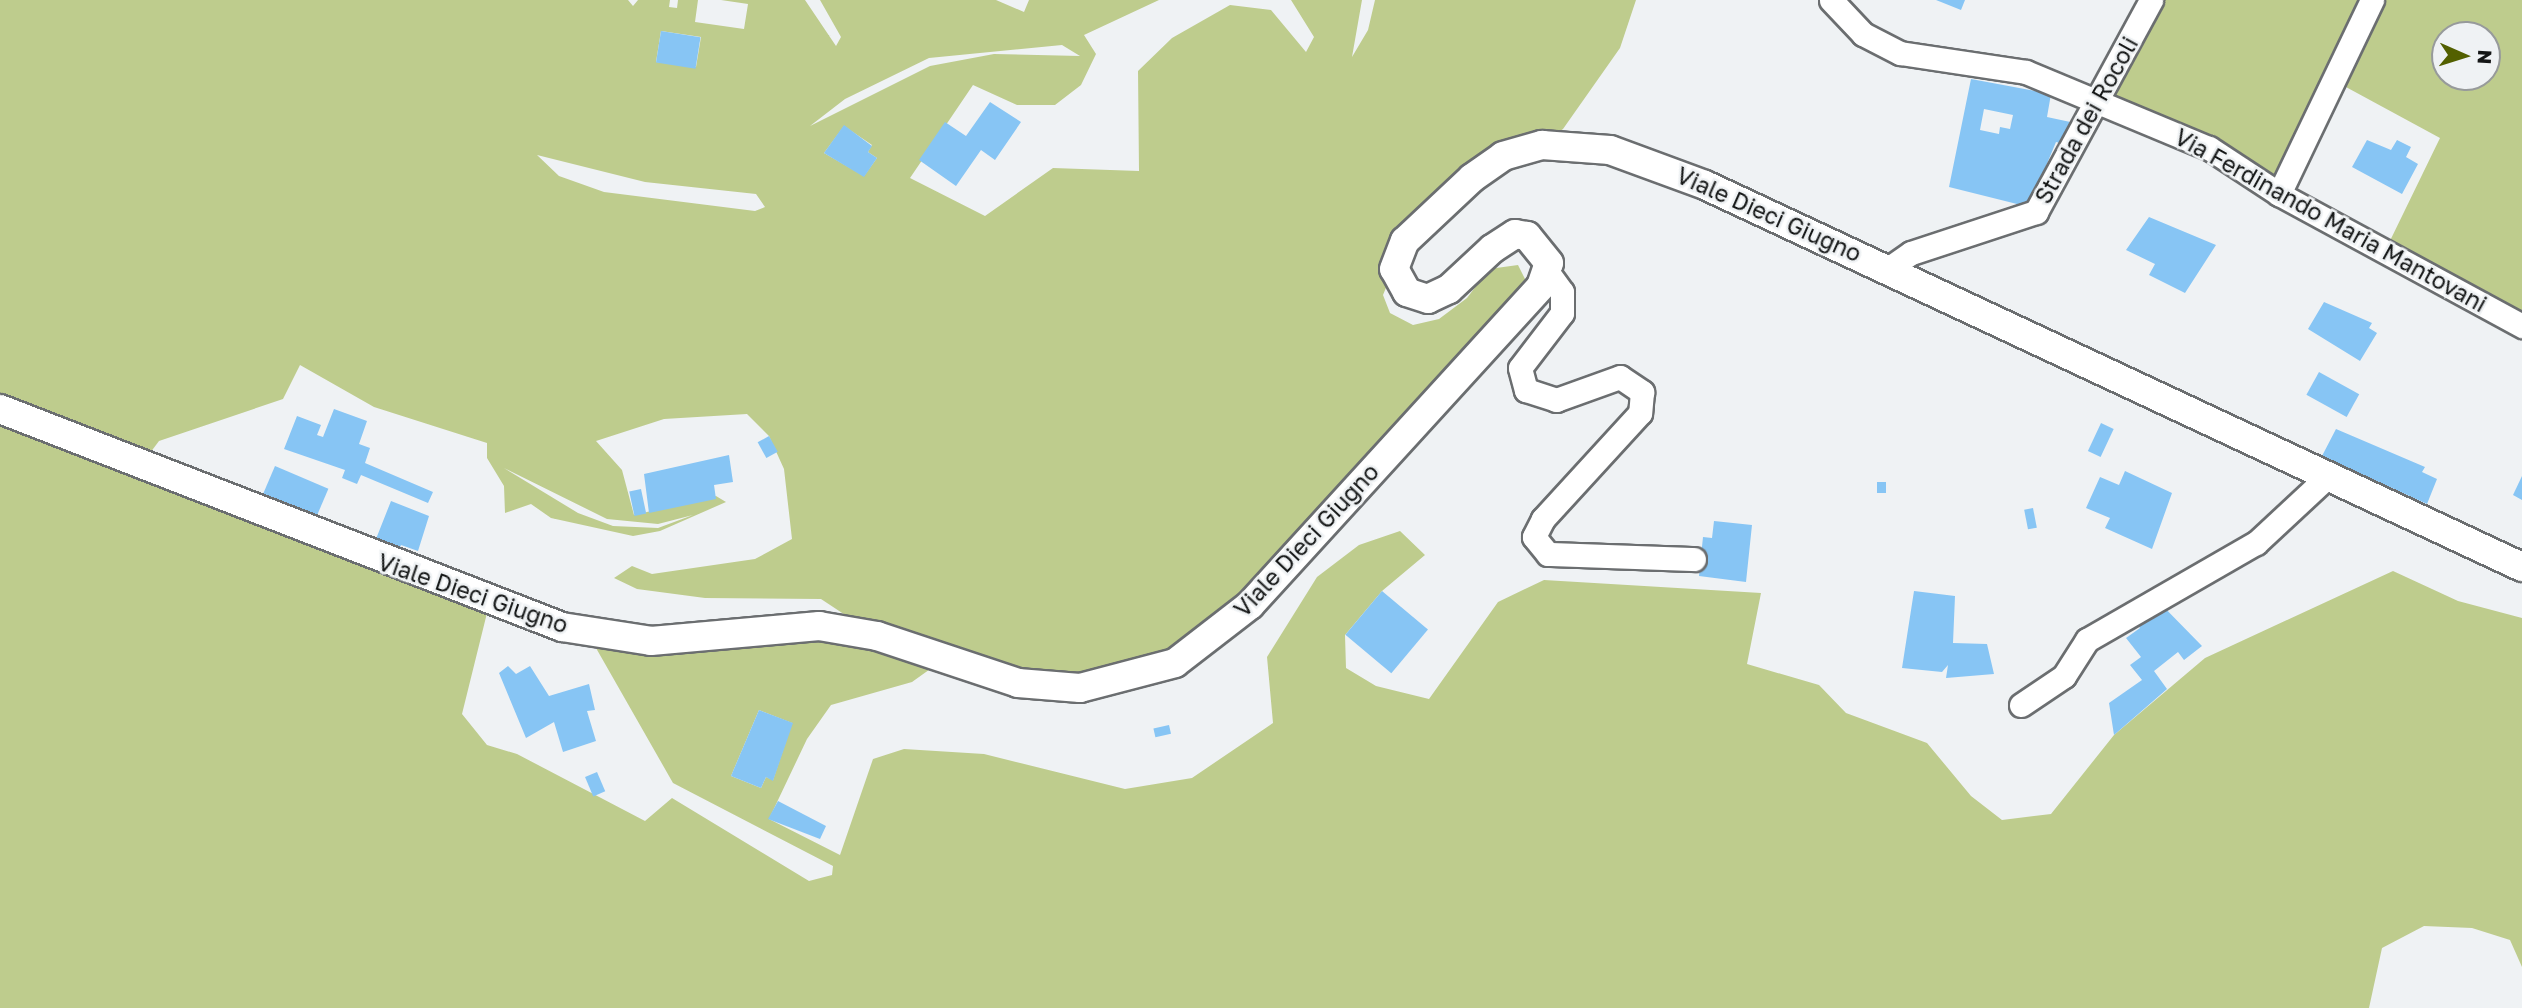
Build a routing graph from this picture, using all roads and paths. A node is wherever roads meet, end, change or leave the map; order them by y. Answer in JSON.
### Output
{"nodes":[{"id":1,"x":1831,"y":0,"type":"edge"},
{"id":2,"x":2151,"y":0,"type":"edge"},
{"id":3,"x":2372,"y":0,"type":"edge"},
{"id":4,"x":2099,"y":100,"type":"junction"},
{"id":5,"x":2279,"y":194,"type":"junction"},
{"id":6,"x":1888,"y":269,"type":"junction"},
{"id":7,"x":1549,"y":274,"type":"junction"},
{"id":8,"x":2522,"y":326,"type":"edge"},
{"id":9,"x":0,"y":409,"type":"edge"},
{"id":10,"x":2327,"y":477,"type":"junction"},
{"id":11,"x":1694,"y":559,"type":"dead end"},
{"id":12,"x":2522,"y":567,"type":"edge"},
{"id":13,"x":2021,"y":705,"type":"dead end"}],
"edges":[{"from":1,"to":4,"type":"street","name":"Via Ferdinando Maria Mantovani"},
{"from":2,"to":4,"type":"street","name":"Strada dei Rocoli"},
{"from":3,"to":5,"type":"street"},
{"from":4,"to":5,"type":"street","name":"Via Ferdinando Maria Mantovani"},
{"from":4,"to":6,"type":"street","name":"Strada dei Rocoli"},
{"from":5,"to":8,"type":"street","name":"Via Ferdinando Maria Mantovani"},
{"from":6,"to":7,"type":"main road","name":"Viale Dieci Giugno"},
{"from":6,"to":10,"type":"main road","name":"Viale Dieci Giugno"},
{"from":7,"to":9,"type":"main road","name":"Viale Dieci Giugno"},
{"from":7,"to":11,"type":"street","name":"Viale Dieci Giugno"},
{"from":10,"to":12,"type":"main road","name":"Viale Dieci Giugno"},
{"from":10,"to":13,"type":"street"}]}
